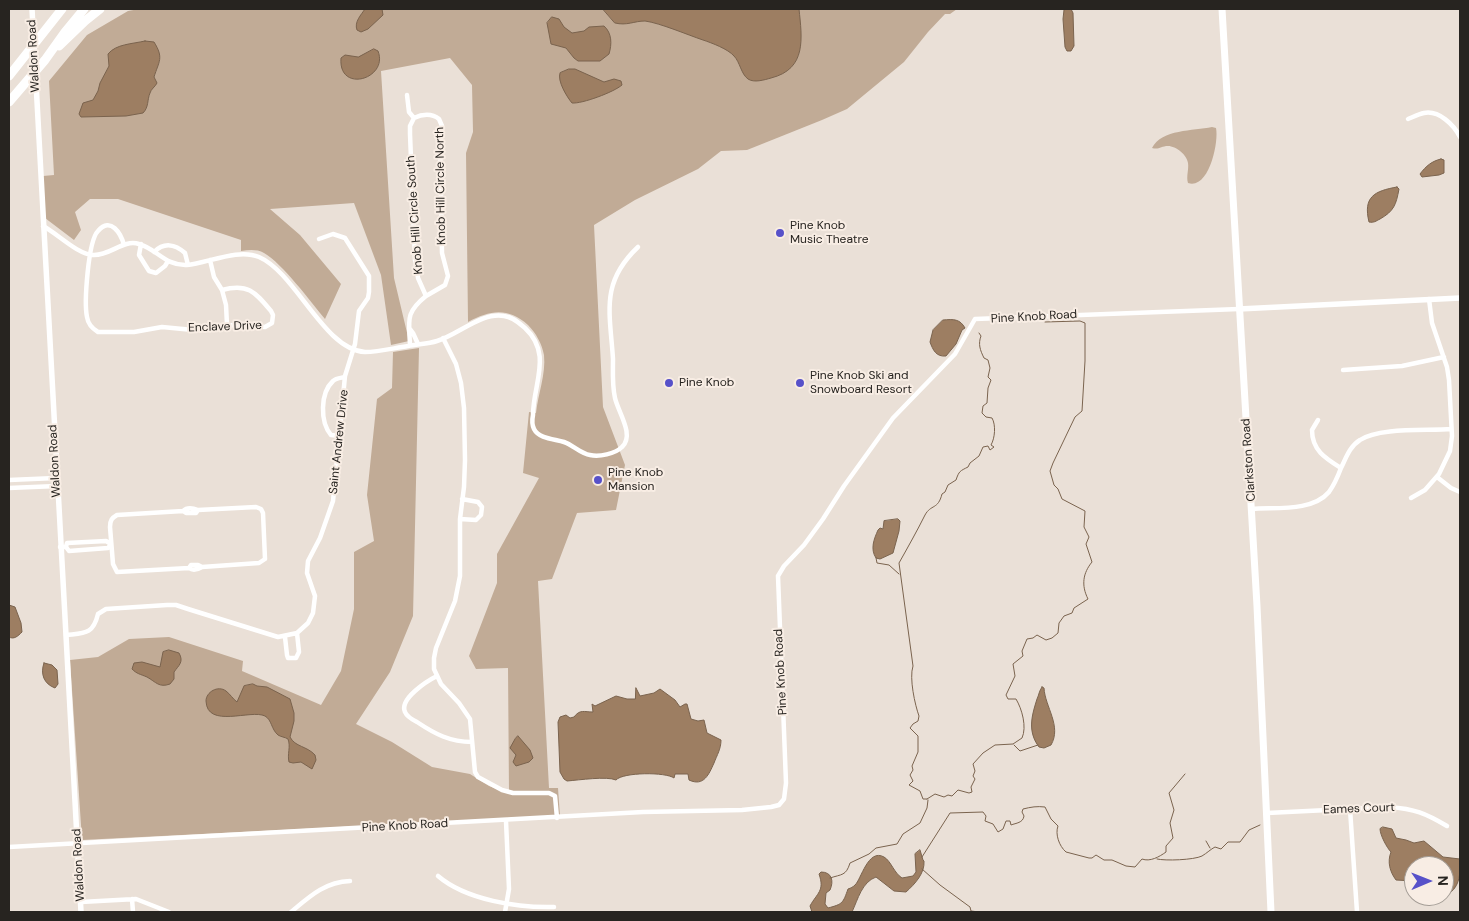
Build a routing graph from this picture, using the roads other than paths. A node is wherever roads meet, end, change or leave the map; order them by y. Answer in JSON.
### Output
{"nodes":[{"id":1,"x":32,"y":9,"type":"edge"},
{"id":2,"x":61,"y":9,"type":"edge"},
{"id":3,"x":84,"y":9,"type":"edge"},
{"id":4,"x":100,"y":9,"type":"edge"},
{"id":5,"x":1222,"y":9,"type":"edge"},
{"id":6,"x":44,"y":60,"type":"junction"},
{"id":7,"x":9,"y":76,"type":"edge"},
{"id":8,"x":407,"y":95,"type":"dead end"},
{"id":9,"x":9,"y":102,"type":"edge"},
{"id":10,"x":414,"y":118,"type":"junction"},
{"id":11,"x":1408,"y":119,"type":"dead end"},
{"id":12,"x":1460,"y":137,"type":"edge"},
{"id":13,"x":43,"y":226,"type":"junction"},
{"id":14,"x":319,"y":239,"type":"dead end"},
{"id":15,"x":141,"y":244,"type":"junction"},
{"id":16,"x":124,"y":245,"type":"junction"},
{"id":17,"x":638,"y":247,"type":"dead end"},
{"id":18,"x":154,"y":252,"type":"junction"},
{"id":19,"x":91,"y":255,"type":"junction"},
{"id":20,"x":210,"y":260,"type":"junction"},
{"id":21,"x":168,"y":261,"type":"junction"},
{"id":22,"x":188,"y":264,"type":"junction"},
{"id":23,"x":222,"y":290,"type":"junction"},
{"id":24,"x":426,"y":296,"type":"junction"},
{"id":25,"x":1460,"y":298,"type":"edge"},
{"id":26,"x":1429,"y":299,"type":"junction"},
{"id":27,"x":1239,"y":309,"type":"junction"},
{"id":28,"x":227,"y":325,"type":"junction"},
{"id":29,"x":410,"y":329,"type":"junction"},
{"id":30,"x":443,"y":338,"type":"junction"},
{"id":31,"x":418,"y":344,"type":"junction"},
{"id":32,"x":410,"y":345,"type":"junction"},
{"id":33,"x":353,"y":349,"type":"junction"},
{"id":34,"x":1444,"y":357,"type":"junction"},
{"id":35,"x":1342,"y":370,"type":"dead end"},
{"id":36,"x":345,"y":377,"type":"junction"},
{"id":37,"x":1318,"y":420,"type":"dead end"},
{"id":38,"x":1451,"y":429,"type":"junction"},
{"id":39,"x":340,"y":436,"type":"junction"},
{"id":40,"x":1341,"y":468,"type":"junction"},
{"id":41,"x":56,"y":478,"type":"junction"},
{"id":42,"x":1436,"y":478,"type":"junction"},
{"id":43,"x":9,"y":481,"type":"edge"},
{"id":44,"x":57,"y":486,"type":"junction"},
{"id":45,"x":9,"y":488,"type":"edge"},
{"id":46,"x":1460,"y":492,"type":"edge"},
{"id":47,"x":1411,"y":498,"type":"dead end"},
{"id":48,"x":462,"y":499,"type":"junction"},
{"id":49,"x":1252,"y":509,"type":"junction"},
{"id":50,"x":460,"y":519,"type":"junction"},
{"id":51,"x":112,"y":544,"type":"junction"},
{"id":52,"x":63,"y":547,"type":"junction"},
{"id":53,"x":297,"y":634,"type":"junction"},
{"id":54,"x":66,"y":635,"type":"junction"},
{"id":55,"x":285,"y":637,"type":"junction"},
{"id":56,"x":436,"y":676,"type":"junction"},
{"id":57,"x":472,"y":742,"type":"junction"},
{"id":58,"x":1350,"y":809,"type":"junction"},
{"id":59,"x":1267,"y":813,"type":"junction"},
{"id":60,"x":557,"y":818,"type":"junction"},
{"id":61,"x":506,"y":821,"type":"junction"},
{"id":62,"x":1447,"y":826,"type":"dead end"},
{"id":63,"x":78,"y":843,"type":"junction"},
{"id":64,"x":9,"y":847,"type":"edge"},
{"id":65,"x":438,"y":876,"type":"dead end"},
{"id":66,"x":350,"y":881,"type":"dead end"},
{"id":67,"x":132,"y":899,"type":"junction"},
{"id":68,"x":81,"y":902,"type":"junction"},
{"id":69,"x":507,"y":904,"type":"junction"},
{"id":70,"x":554,"y":907,"type":"dead end"},
{"id":71,"x":81,"y":912,"type":"edge"},
{"id":72,"x":133,"y":912,"type":"edge"},
{"id":73,"x":169,"y":912,"type":"edge"},
{"id":74,"x":291,"y":912,"type":"edge"},
{"id":75,"x":505,"y":912,"type":"edge"},
{"id":76,"x":1271,"y":912,"type":"edge"},
{"id":77,"x":1357,"y":912,"type":"edge"}],
"edges":[{"from":1,"to":13,"type":"street","name":"Waldon Road"},
{"from":2,"to":7,"type":"highway"},
{"from":3,"to":6,"type":"highway"},
{"from":4,"to":6,"type":"highway"},
{"from":5,"to":27,"type":"main road","name":"Clarkston Road"},
{"from":6,"to":9,"type":"highway"},
{"from":8,"to":10,"type":"street","name":"Knob Hill Circle South"},
{"from":10,"to":24,"type":"street","name":"Knob Hill Circle South"},
{"from":10,"to":24,"type":"street","name":"Knob Hill Circle North"},
{"from":11,"to":12,"type":"street"},
{"from":13,"to":19,"type":"street"},
{"from":13,"to":41,"type":"street","name":"Waldon Road"},
{"from":14,"to":33,"type":"street","name":"Saint Andrew Drive"},
{"from":15,"to":16,"type":"street"},
{"from":15,"to":18,"type":"street"},
{"from":15,"to":21,"type":"street"},
{"from":16,"to":19,"type":"street"},
{"from":16,"to":19,"type":"street"},
{"from":17,"to":30,"type":"street"},
{"from":18,"to":21,"type":"street"},
{"from":18,"to":22,"type":"street"},
{"from":19,"to":28,"type":"street","name":"Enclave Drive"},
{"from":20,"to":22,"type":"street"},
{"from":20,"to":23,"type":"street"},
{"from":20,"to":33,"type":"street"},
{"from":21,"to":22,"type":"street"},
{"from":23,"to":28,"type":"street"},
{"from":23,"to":28,"type":"street","name":"Enclave Drive"},
{"from":24,"to":29,"type":"street"},
{"from":25,"to":26,"type":"street","name":"Pine Knob Road"},
{"from":26,"to":27,"type":"street","name":"Pine Knob Road"},
{"from":26,"to":34,"type":"street"},
{"from":27,"to":49,"type":"main road","name":"Clarkston Road"},
{"from":27,"to":60,"type":"street","name":"Pine Knob Road"},
{"from":29,"to":31,"type":"street"},
{"from":29,"to":32,"type":"street"},
{"from":30,"to":31,"type":"street"},
{"from":30,"to":48,"type":"street"},
{"from":31,"to":32,"type":"street"},
{"from":32,"to":33,"type":"street"},
{"from":33,"to":36,"type":"street","name":"Saint Andrew Drive"},
{"from":34,"to":35,"type":"street"},
{"from":34,"to":38,"type":"street"},
{"from":36,"to":39,"type":"street","name":"Saint Andrew Drive"},
{"from":36,"to":39,"type":"street"},
{"from":37,"to":40,"type":"street"},
{"from":38,"to":40,"type":"street"},
{"from":38,"to":42,"type":"street"},
{"from":39,"to":53,"type":"street","name":"Saint Andrew Drive"},
{"from":40,"to":49,"type":"street"},
{"from":41,"to":43,"type":"street"},
{"from":41,"to":44,"type":"street","name":"Waldon Road"},
{"from":42,"to":46,"type":"street"},
{"from":42,"to":47,"type":"street"},
{"from":43,"to":45,"type":"street"},
{"from":44,"to":45,"type":"street"},
{"from":44,"to":52,"type":"street","name":"Waldon Road"},
{"from":48,"to":50,"type":"street"},
{"from":48,"to":50,"type":"street"},
{"from":49,"to":59,"type":"main road","name":"Clarkston Road"},
{"from":50,"to":56,"type":"street"},
{"from":51,"to":51,"type":"street"},
{"from":51,"to":52,"type":"street"},
{"from":51,"to":52,"type":"street"},
{"from":52,"to":54,"type":"street","name":"Waldon Road"},
{"from":53,"to":55,"type":"street"},
{"from":53,"to":55,"type":"street"},
{"from":54,"to":55,"type":"street"},
{"from":54,"to":63,"type":"street","name":"Waldon Road"},
{"from":56,"to":57,"type":"street"},
{"from":56,"to":57,"type":"street"},
{"from":57,"to":60,"type":"street"},
{"from":58,"to":59,"type":"street","name":"Eames Court"},
{"from":58,"to":62,"type":"street","name":"Eames Court"},
{"from":58,"to":77,"type":"street"},
{"from":59,"to":76,"type":"main road","name":"Clarkston Road"},
{"from":60,"to":61,"type":"street","name":"Pine Knob Road"},
{"from":61,"to":63,"type":"street","name":"Pine Knob Road"},
{"from":61,"to":69,"type":"street"},
{"from":63,"to":64,"type":"street","name":"Pine Knob Road"},
{"from":63,"to":68,"type":"street","name":"Waldon Road"},
{"from":65,"to":69,"type":"street"},
{"from":66,"to":74,"type":"street"},
{"from":67,"to":68,"type":"street"},
{"from":67,"to":72,"type":"street"},
{"from":67,"to":73,"type":"street"},
{"from":68,"to":71,"type":"street","name":"Waldon Road"},
{"from":69,"to":70,"type":"street"},
{"from":69,"to":75,"type":"street"}]}
